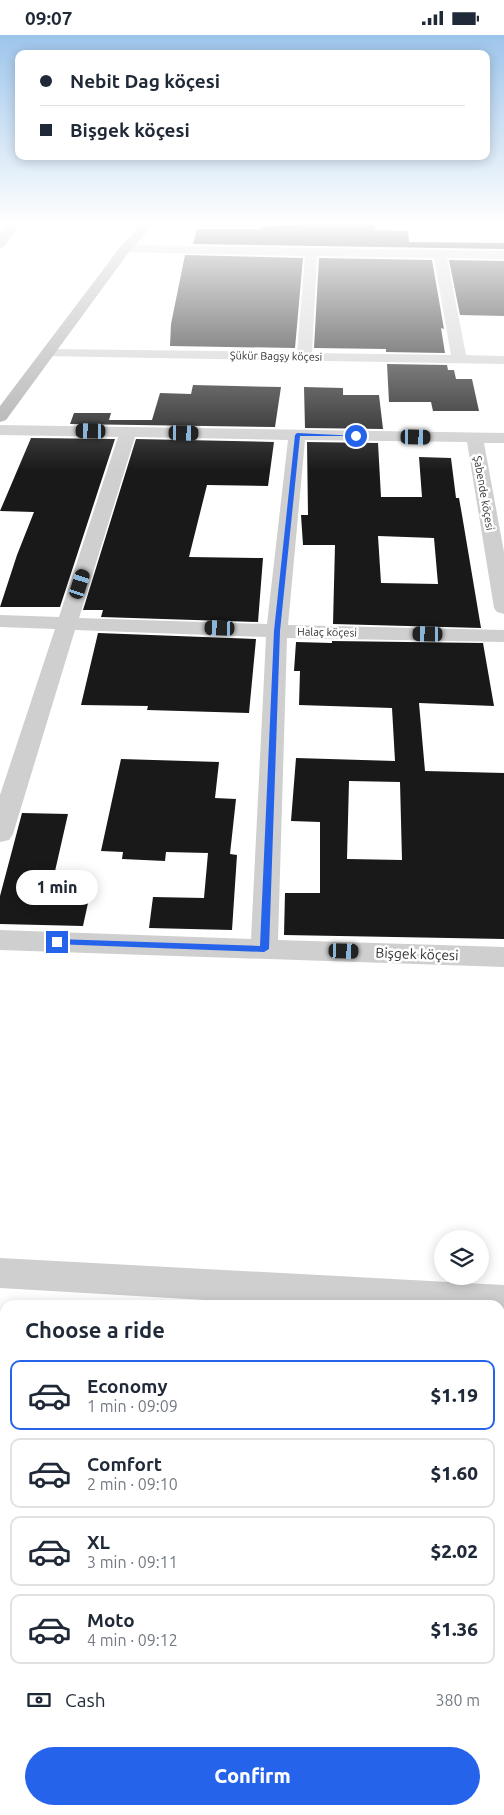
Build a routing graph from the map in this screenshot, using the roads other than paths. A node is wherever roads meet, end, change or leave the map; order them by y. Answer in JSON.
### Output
{"nodes":[{"id":1,"x":83,"y":305,"type":"edge"},
{"id":2,"x":307,"y":305,"type":"edge"},
{"id":3,"x":449,"y":305,"type":"edge"},
{"id":4,"x":48,"y":353,"type":"junction"},
{"id":5,"x":304,"y":357,"type":"junction"},
{"id":6,"x":459,"y":359,"type":"junction"},
{"id":7,"x":504,"y":359,"type":"edge"},
{"id":8,"x":0,"y":417,"type":"edge"},
{"id":9,"x":0,"y":429,"type":"edge"},
{"id":10,"x":128,"y":432,"type":"junction"},
{"id":11,"x":297,"y":435,"type":"junction"},
{"id":12,"x":475,"y":438,"type":"junction"},
{"id":13,"x":504,"y":438,"type":"edge"},
{"id":14,"x":504,"y":608,"type":"edge"},
{"id":15,"x":0,"y":621,"type":"edge"},
{"id":16,"x":68,"y":622,"type":"junction"},
{"id":17,"x":277,"y":631,"type":"junction"},
{"id":18,"x":504,"y":636,"type":"edge"},
{"id":19,"x":0,"y":834,"type":"edge"},
{"id":20,"x":0,"y":940,"type":"edge"},
{"id":21,"x":264,"y":949,"type":"junction"},
{"id":22,"x":504,"y":957,"type":"edge"},
{"id":23,"x":0,"y":1273,"type":"edge"},
{"id":24,"x":243,"y":1296,"type":"edge"},
{"id":25,"x":452,"y":1300,"type":"edge"}],
"edges":[{"from":1,"to":4,"type":"main road"},
{"from":2,"to":5,"type":"street"},
{"from":3,"to":6,"type":"street"},
{"from":4,"to":5,"type":"street","name":"Şükür Bagşy köçesi"},
{"from":4,"to":8,"type":"main road"},
{"from":5,"to":6,"type":"street","name":"Şükür Bagşy köçesi"},
{"from":6,"to":7,"type":"street","name":"Şükür Bagşy köçesi"},
{"from":9,"to":10,"type":"street"},
{"from":10,"to":11,"type":"street"},
{"from":10,"to":16,"type":"street"},
{"from":11,"to":12,"type":"street"},
{"from":11,"to":17,"type":"street"},
{"from":12,"to":13,"type":"street"},
{"from":12,"to":14,"type":"street","name":"Şabende köçesi"},
{"from":15,"to":16,"type":"street","name":"Halaç köçesi"},
{"from":16,"to":17,"type":"street","name":"Halaç köçesi"},
{"from":16,"to":19,"type":"street"},
{"from":17,"to":18,"type":"street","name":"Halaç köçesi"},
{"from":17,"to":21,"type":"street"},
{"from":20,"to":21,"type":"street","name":"Bişgek köçesi"},
{"from":21,"to":22,"type":"street","name":"Bişgek köçesi"},
{"from":23,"to":24,"type":"street"},
{"from":24,"to":25,"type":"street"}]}
